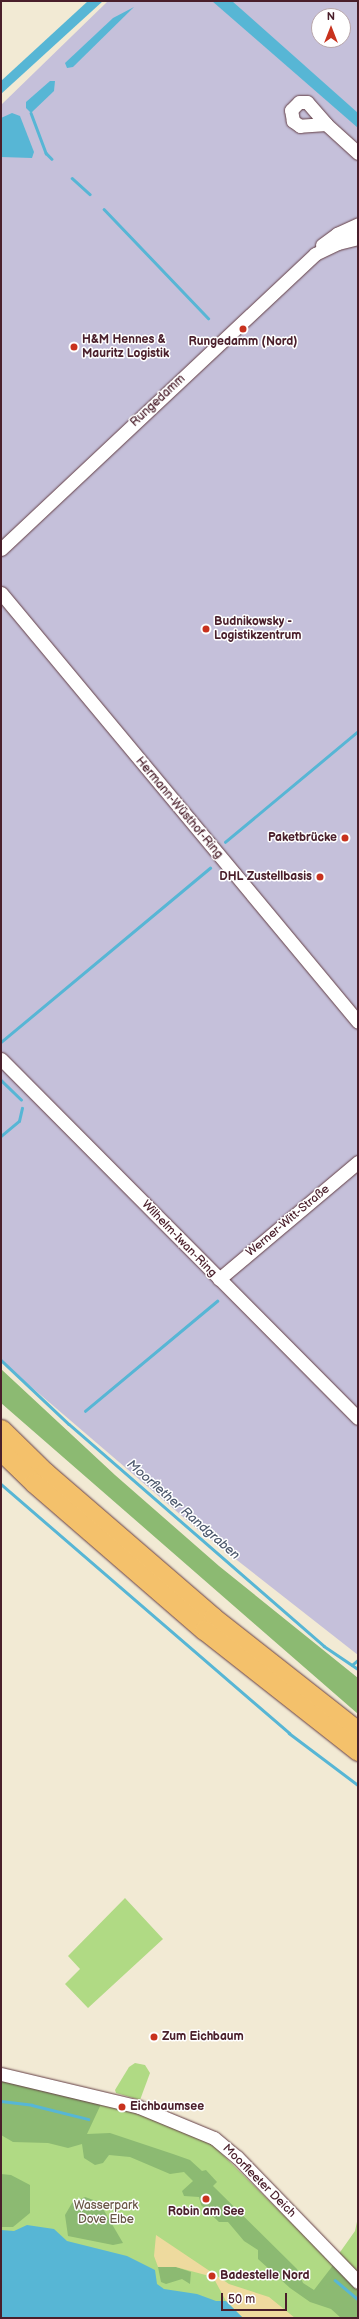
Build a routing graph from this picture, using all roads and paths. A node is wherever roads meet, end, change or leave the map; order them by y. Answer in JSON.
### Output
{"nodes":[{"id":1,"x":326,"y":124,"type":"dead end"},
{"id":2,"x":358,"y":153,"type":"edge"},
{"id":3,"x":358,"y":224,"type":"edge"},
{"id":4,"x":358,"y":238,"type":"edge"},
{"id":5,"x":315,"y":254,"type":"junction"},
{"id":6,"x":1,"y":549,"type":"edge"},
{"id":7,"x":1,"y":593,"type":"edge"},
{"id":8,"x":358,"y":1022,"type":"edge"},
{"id":9,"x":1,"y":1059,"type":"edge"},
{"id":10,"x":358,"y":1162,"type":"edge"},
{"id":11,"x":219,"y":1279,"type":"junction"},
{"id":12,"x":358,"y":1418,"type":"edge"},
{"id":13,"x":1,"y":1429,"type":"edge"},
{"id":14,"x":1,"y":1452,"type":"edge"},
{"id":15,"x":358,"y":1731,"type":"edge"},
{"id":16,"x":358,"y":1751,"type":"edge"},
{"id":17,"x":1,"y":2074,"type":"edge"},
{"id":18,"x":358,"y":2282,"type":"edge"}],
"edges":[{"from":1,"to":2,"type":"street"},
{"from":3,"to":5,"type":"street","name":"Rungedamm"},
{"from":4,"to":5,"type":"street","name":"Rungedamm"},
{"from":5,"to":6,"type":"street","name":"Rungedamm"},
{"from":7,"to":8,"type":"street","name":"Hermann-Wüsthof-Ring"},
{"from":9,"to":11,"type":"street","name":"Wilhelm-Iwan-Ring"},
{"from":10,"to":11,"type":"street","name":"Werner-Witt-Straße"},
{"from":11,"to":12,"type":"street","name":"Wilhelm-Iwan-Ring"},
{"from":13,"to":15,"type":"highway"},
{"from":14,"to":16,"type":"highway"},
{"from":17,"to":18,"type":"street","name":"Moorfleeter Deich"}]}
